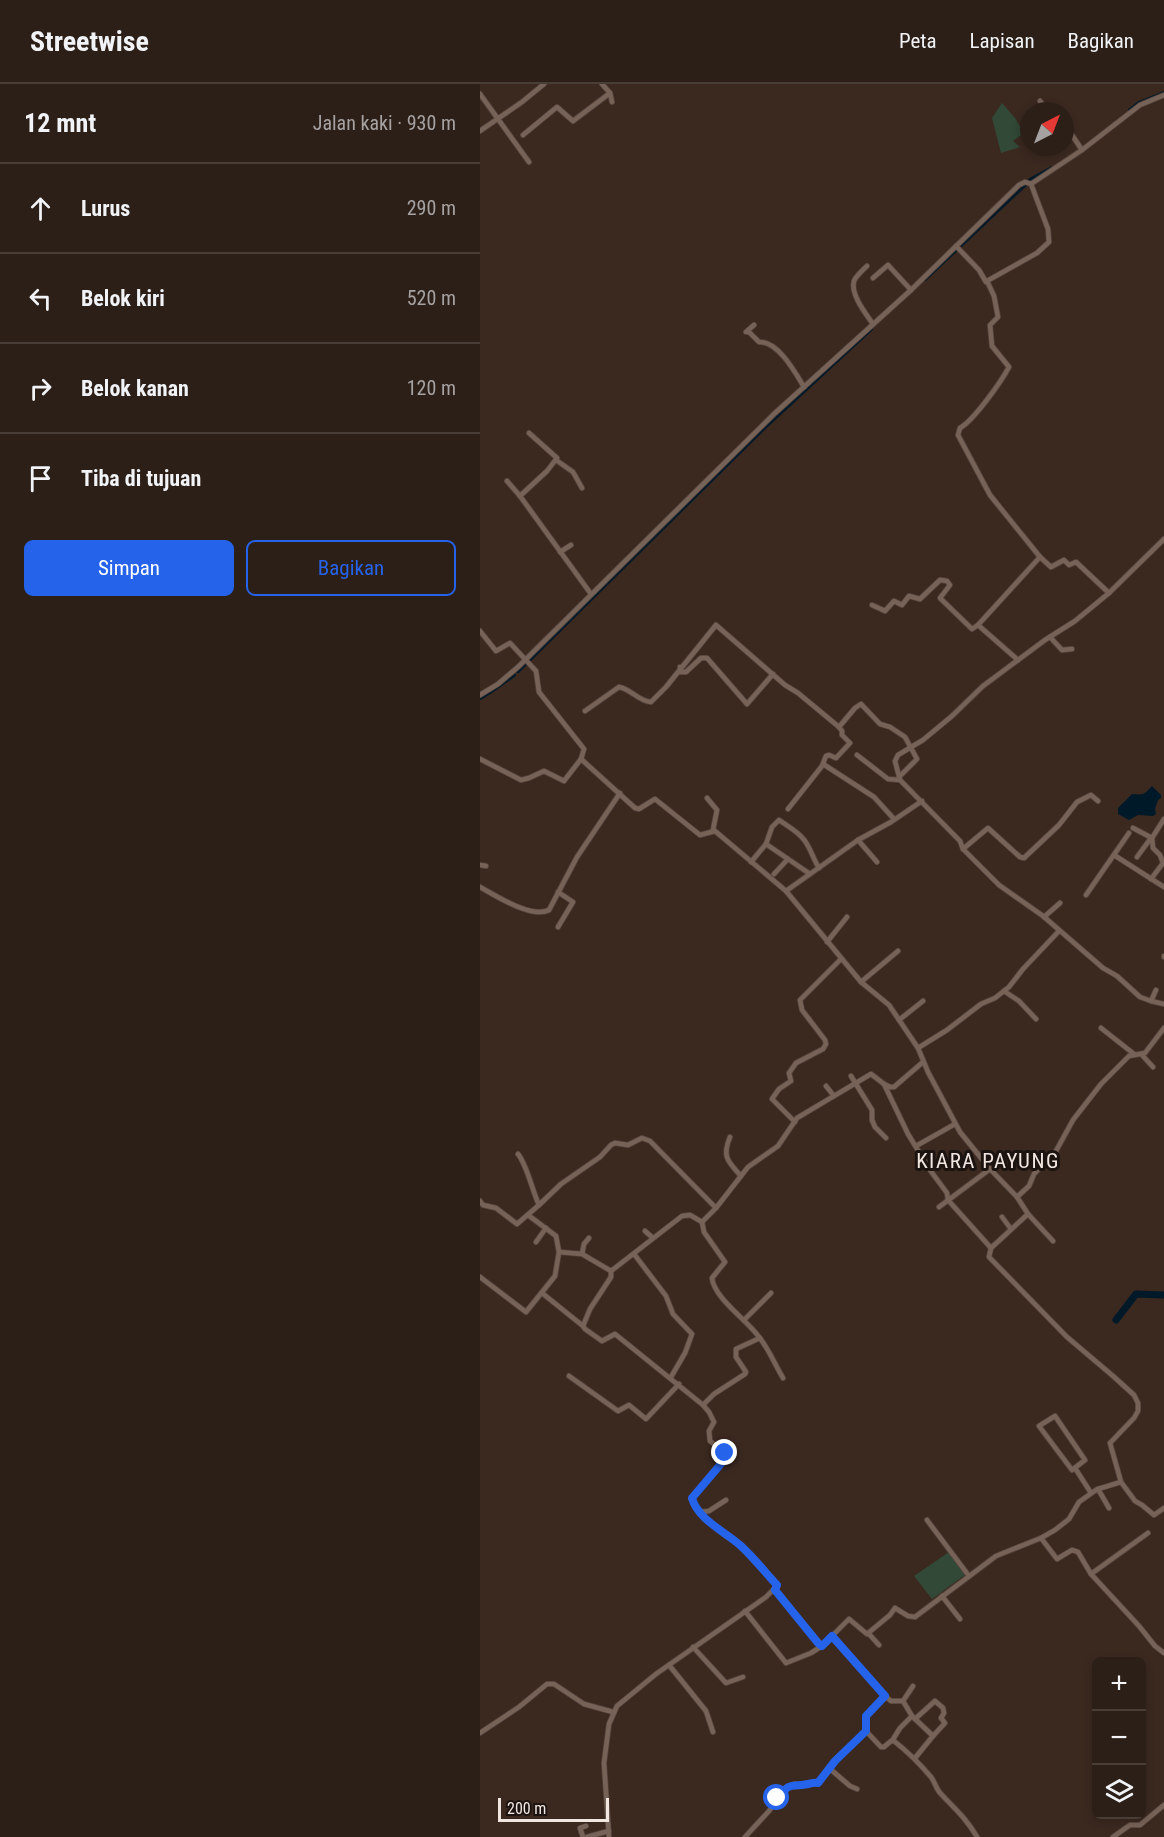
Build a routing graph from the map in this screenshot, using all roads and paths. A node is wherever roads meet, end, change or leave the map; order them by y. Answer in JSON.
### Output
{"nodes":[{"id":1,"x":544,"y":84,"type":"edge"},
{"id":2,"x":602,"y":84,"type":"edge"},
{"id":3,"x":610,"y":93,"type":"junction"},
{"id":4,"x":480,"y":94,"type":"edge"},
{"id":5,"x":1164,"y":95,"type":"edge"},
{"id":6,"x":612,"y":102,"type":"dead end"},
{"id":7,"x":497,"y":119,"type":"junction"},
{"id":8,"x":480,"y":131,"type":"edge"},
{"id":9,"x":523,"y":135,"type":"dead end"},
{"id":10,"x":1074,"y":138,"type":"edge"},
{"id":11,"x":1081,"y":149,"type":"junction"},
{"id":12,"x":529,"y":162,"type":"dead end"},
{"id":13,"x":1028,"y":184,"type":"junction"},
{"id":14,"x":958,"y":248,"type":"junction"},
{"id":15,"x":867,"y":266,"type":"dead end"},
{"id":16,"x":873,"y":278,"type":"dead end"},
{"id":17,"x":986,"y":282,"type":"junction"},
{"id":18,"x":911,"y":290,"type":"junction"},
{"id":19,"x":873,"y":324,"type":"junction"},
{"id":20,"x":754,"y":325,"type":"dead end"},
{"id":21,"x":804,"y":387,"type":"junction"},
{"id":22,"x":529,"y":433,"type":"dead end"},
{"id":23,"x":556,"y":460,"type":"junction"},
{"id":24,"x":507,"y":481,"type":"dead end"},
{"id":25,"x":582,"y":488,"type":"dead end"},
{"id":26,"x":520,"y":496,"type":"junction"},
{"id":27,"x":1164,"y":539,"type":"edge"},
{"id":28,"x":571,"y":545,"type":"dead end"},
{"id":29,"x":560,"y":552,"type":"junction"},
{"id":30,"x":1040,"y":557,"type":"junction"},
{"id":31,"x":1109,"y":593,"type":"junction"},
{"id":32,"x":591,"y":594,"type":"junction"},
{"id":33,"x":872,"y":605,"type":"dead end"},
{"id":34,"x":978,"y":625,"type":"junction"},
{"id":35,"x":480,"y":632,"type":"edge"},
{"id":36,"x":1050,"y":637,"type":"junction"},
{"id":37,"x":1060,"y":648,"type":"junction"},
{"id":38,"x":1072,"y":649,"type":"dead end"},
{"id":39,"x":1055,"y":654,"type":"dead end"},
{"id":40,"x":1018,"y":660,"type":"junction"},
{"id":41,"x":527,"y":661,"type":"junction"},
{"id":42,"x":680,"y":668,"type":"junction"},
{"id":43,"x":773,"y":674,"type":"junction"},
{"id":44,"x":480,"y":695,"type":"edge"},
{"id":45,"x":585,"y":711,"type":"dead end"},
{"id":46,"x":839,"y":727,"type":"junction"},
{"id":47,"x":911,"y":747,"type":"junction"},
{"id":48,"x":858,"y":755,"type":"dead end"},
{"id":49,"x":480,"y":759,"type":"edge"},
{"id":50,"x":581,"y":759,"type":"junction"},
{"id":51,"x":823,"y":764,"type":"junction"},
{"id":52,"x":900,"y":779,"type":"junction"},
{"id":53,"x":620,"y":793,"type":"junction"},
{"id":54,"x":707,"y":798,"type":"dead end"},
{"id":55,"x":922,"y":801,"type":"junction"},
{"id":56,"x":1098,"y":801,"type":"dead end"},
{"id":57,"x":788,"y":809,"type":"dead end"},
{"id":58,"x":894,"y":819,"type":"junction"},
{"id":59,"x":1164,"y":819,"type":"edge"},
{"id":60,"x":1133,"y":828,"type":"dead end"},
{"id":61,"x":713,"y":830,"type":"junction"},
{"id":62,"x":1129,"y":833,"type":"dead end"},
{"id":63,"x":1151,"y":838,"type":"junction"},
{"id":64,"x":858,"y":840,"type":"junction"},
{"id":65,"x":766,"y":844,"type":"junction"},
{"id":66,"x":963,"y":849,"type":"junction"},
{"id":67,"x":1114,"y":855,"type":"junction"},
{"id":68,"x":1137,"y":857,"type":"dead end"},
{"id":69,"x":788,"y":859,"type":"junction"},
{"id":70,"x":751,"y":862,"type":"junction"},
{"id":71,"x":877,"y":862,"type":"dead end"},
{"id":72,"x":819,"y":867,"type":"junction"},
{"id":73,"x":810,"y":874,"type":"junction"},
{"id":74,"x":772,"y":877,"type":"junction"},
{"id":75,"x":1151,"y":879,"type":"junction"},
{"id":76,"x":1164,"y":887,"type":"edge"},
{"id":77,"x":480,"y":888,"type":"edge"},
{"id":78,"x":786,"y":891,"type":"junction"},
{"id":79,"x":558,"y":892,"type":"junction"},
{"id":80,"x":1086,"y":895,"type":"dead end"},
{"id":81,"x":1060,"y":903,"type":"dead end"},
{"id":82,"x":847,"y":917,"type":"dead end"},
{"id":83,"x":1044,"y":917,"type":"junction"},
{"id":84,"x":558,"y":927,"type":"dead end"},
{"id":85,"x":1059,"y":931,"type":"junction"},
{"id":86,"x":827,"y":942,"type":"junction"},
{"id":87,"x":898,"y":951,"type":"dead end"},
{"id":88,"x":841,"y":958,"type":"junction"},
{"id":89,"x":861,"y":982,"type":"junction"},
{"id":90,"x":1156,"y":990,"type":"dead end"},
{"id":91,"x":1004,"y":991,"type":"junction"},
{"id":92,"x":923,"y":1001,"type":"dead end"},
{"id":93,"x":1151,"y":1001,"type":"junction"},
{"id":94,"x":1164,"y":1004,"type":"edge"},
{"id":95,"x":1036,"y":1019,"type":"dead end"},
{"id":96,"x":899,"y":1020,"type":"junction"},
{"id":97,"x":1101,"y":1028,"type":"dead end"},
{"id":98,"x":1164,"y":1028,"type":"edge"},
{"id":99,"x":918,"y":1048,"type":"junction"},
{"id":100,"x":1134,"y":1054,"type":"junction"},
{"id":101,"x":1142,"y":1055,"type":"junction"},
{"id":102,"x":923,"y":1062,"type":"junction"},
{"id":103,"x":1153,"y":1067,"type":"dead end"},
{"id":104,"x":851,"y":1076,"type":"dead end"},
{"id":105,"x":855,"y":1083,"type":"junction"},
{"id":106,"x":884,"y":1084,"type":"junction"},
{"id":107,"x":826,"y":1086,"type":"dead end"},
{"id":108,"x":834,"y":1096,"type":"junction"},
{"id":109,"x":795,"y":1122,"type":"junction"},
{"id":110,"x":955,"y":1124,"type":"junction"},
{"id":111,"x":730,"y":1137,"type":"dead end"},
{"id":112,"x":886,"y":1138,"type":"dead end"},
{"id":113,"x":916,"y":1146,"type":"junction"},
{"id":114,"x":518,"y":1154,"type":"dead end"},
{"id":115,"x":990,"y":1169,"type":"junction"},
{"id":116,"x":741,"y":1176,"type":"junction"},
{"id":117,"x":1017,"y":1197,"type":"junction"},
{"id":118,"x":948,"y":1200,"type":"junction"},
{"id":119,"x":480,"y":1201,"type":"edge"},
{"id":120,"x":539,"y":1205,"type":"junction"},
{"id":121,"x":939,"y":1207,"type":"dead end"},
{"id":122,"x":715,"y":1209,"type":"junction"},
{"id":123,"x":1028,"y":1214,"type":"junction"},
{"id":124,"x":528,"y":1215,"type":"junction"},
{"id":125,"x":1002,"y":1217,"type":"dead end"},
{"id":126,"x":702,"y":1221,"type":"junction"},
{"id":127,"x":546,"y":1228,"type":"junction"},
{"id":128,"x":1011,"y":1230,"type":"junction"},
{"id":129,"x":645,"y":1231,"type":"dead end"},
{"id":130,"x":653,"y":1238,"type":"junction"},
{"id":131,"x":589,"y":1239,"type":"dead end"},
{"id":132,"x":536,"y":1242,"type":"dead end"},
{"id":133,"x":1053,"y":1242,"type":"dead end"},
{"id":134,"x":991,"y":1248,"type":"junction"},
{"id":135,"x":559,"y":1252,"type":"junction"},
{"id":136,"x":582,"y":1254,"type":"junction"},
{"id":137,"x":634,"y":1254,"type":"junction"},
{"id":138,"x":611,"y":1271,"type":"junction"},
{"id":139,"x":480,"y":1277,"type":"edge"},
{"id":140,"x":542,"y":1293,"type":"junction"},
{"id":141,"x":771,"y":1293,"type":"dead end"},
{"id":142,"x":744,"y":1319,"type":"junction"},
{"id":143,"x":583,"y":1326,"type":"junction"},
{"id":144,"x":760,"y":1338,"type":"junction"},
{"id":145,"x":569,"y":1376,"type":"dead end"},
{"id":146,"x":671,"y":1377,"type":"junction"},
{"id":147,"x":783,"y":1378,"type":"dead end"},
{"id":148,"x":679,"y":1384,"type":"junction"},
{"id":149,"x":703,"y":1405,"type":"junction"},
{"id":150,"x":1075,"y":1468,"type":"junction"},
{"id":151,"x":1121,"y":1482,"type":"junction"},
{"id":152,"x":1098,"y":1489,"type":"junction"},
{"id":153,"x":1091,"y":1493,"type":"junction"},
{"id":154,"x":726,"y":1500,"type":"dead end"},
{"id":155,"x":1109,"y":1508,"type":"dead end"},
{"id":156,"x":1164,"y":1508,"type":"edge"},
{"id":157,"x":700,"y":1512,"type":"junction"},
{"id":158,"x":927,"y":1520,"type":"dead end"},
{"id":159,"x":1148,"y":1533,"type":"dead end"},
{"id":160,"x":1041,"y":1538,"type":"junction"},
{"id":161,"x":1091,"y":1574,"type":"junction"},
{"id":162,"x":969,"y":1576,"type":"junction"},
{"id":163,"x":775,"y":1590,"type":"junction"},
{"id":164,"x":942,"y":1596,"type":"junction"},
{"id":165,"x":745,"y":1611,"type":"junction"},
{"id":166,"x":960,"y":1619,"type":"dead end"},
{"id":167,"x":869,"y":1634,"type":"junction"},
{"id":168,"x":832,"y":1636,"type":"junction"},
{"id":169,"x":879,"y":1645,"type":"dead end"},
{"id":170,"x":822,"y":1646,"type":"junction"},
{"id":171,"x":693,"y":1647,"type":"junction"},
{"id":172,"x":1164,"y":1653,"type":"edge"},
{"id":173,"x":786,"y":1663,"type":"junction"},
{"id":174,"x":669,"y":1665,"type":"junction"},
{"id":175,"x":780,"y":1666,"type":"dead end"},
{"id":176,"x":743,"y":1677,"type":"dead end"},
{"id":177,"x":913,"y":1686,"type":"dead end"},
{"id":178,"x":885,"y":1696,"type":"junction"},
{"id":179,"x":903,"y":1701,"type":"junction"},
{"id":180,"x":613,"y":1712,"type":"junction"},
{"id":181,"x":913,"y":1718,"type":"junction"},
{"id":182,"x":866,"y":1731,"type":"junction"},
{"id":183,"x":713,"y":1732,"type":"dead end"},
{"id":184,"x":480,"y":1733,"type":"edge"},
{"id":185,"x":933,"y":1736,"type":"junction"},
{"id":186,"x":892,"y":1741,"type":"junction"},
{"id":187,"x":915,"y":1758,"type":"junction"},
{"id":188,"x":829,"y":1768,"type":"junction"},
{"id":189,"x":857,"y":1789,"type":"dead end"},
{"id":190,"x":1164,"y":1805,"type":"edge"},
{"id":191,"x":586,"y":1826,"type":"dead end"},
{"id":192,"x":609,"y":1831,"type":"junction"},
{"id":193,"x":583,"y":1837,"type":"edge"},
{"id":194,"x":587,"y":1837,"type":"edge"},
{"id":195,"x":609,"y":1837,"type":"edge"},
{"id":196,"x":745,"y":1837,"type":"edge"},
{"id":197,"x":977,"y":1837,"type":"edge"},
{"id":198,"x":1113,"y":1837,"type":"edge"}],
"edges":[{"from":1,"to":7,"type":"street"},
{"from":2,"to":3,"type":"street"},
{"from":3,"to":6,"type":"street"},
{"from":3,"to":9,"type":"street"},
{"from":4,"to":7,"type":"street"},
{"from":5,"to":11,"type":"street"},
{"from":7,"to":8,"type":"street"},
{"from":7,"to":12,"type":"street"},
{"from":10,"to":11,"type":"street"},
{"from":11,"to":13,"type":"street"},
{"from":13,"to":14,"type":"street"},
{"from":13,"to":17,"type":"street"},
{"from":14,"to":17,"type":"street"},
{"from":14,"to":18,"type":"street"},
{"from":15,"to":19,"type":"street"},
{"from":16,"to":18,"type":"street"},
{"from":17,"to":30,"type":"street"},
{"from":18,"to":19,"type":"street"},
{"from":19,"to":21,"type":"street"},
{"from":20,"to":21,"type":"street"},
{"from":21,"to":32,"type":"street"},
{"from":22,"to":23,"type":"street"},
{"from":23,"to":25,"type":"street"},
{"from":23,"to":26,"type":"street"},
{"from":24,"to":26,"type":"street"},
{"from":26,"to":29,"type":"street"},
{"from":27,"to":31,"type":"street"},
{"from":28,"to":29,"type":"street"},
{"from":29,"to":32,"type":"street"},
{"from":30,"to":31,"type":"street"},
{"from":30,"to":34,"type":"street"},
{"from":31,"to":36,"type":"street"},
{"from":32,"to":41,"type":"street"},
{"from":33,"to":34,"type":"street"},
{"from":34,"to":40,"type":"street"},
{"from":35,"to":41,"type":"street"},
{"from":36,"to":37,"type":"street"},
{"from":36,"to":40,"type":"street"},
{"from":37,"to":38,"type":"street"},
{"from":37,"to":39,"type":"street"},
{"from":40,"to":47,"type":"street"},
{"from":41,"to":44,"type":"street"},
{"from":41,"to":50,"type":"street"},
{"from":42,"to":43,"type":"street"},
{"from":42,"to":43,"type":"street"},
{"from":42,"to":45,"type":"street"},
{"from":43,"to":46,"type":"street"},
{"from":46,"to":47,"type":"street"},
{"from":46,"to":51,"type":"street"},
{"from":47,"to":52,"type":"street"},
{"from":47,"to":52,"type":"street"},
{"from":48,"to":52,"type":"street"},
{"from":49,"to":50,"type":"street"},
{"from":50,"to":53,"type":"street"},
{"from":51,"to":57,"type":"street"},
{"from":51,"to":58,"type":"street"},
{"from":52,"to":55,"type":"street"},
{"from":53,"to":61,"type":"street"},
{"from":53,"to":79,"type":"street"},
{"from":54,"to":61,"type":"street"},
{"from":55,"to":58,"type":"street"},
{"from":55,"to":66,"type":"street"},
{"from":56,"to":66,"type":"street"},
{"from":58,"to":64,"type":"street"},
{"from":59,"to":63,"type":"street"},
{"from":60,"to":63,"type":"street"},
{"from":61,"to":70,"type":"street"},
{"from":62,"to":67,"type":"street"},
{"from":63,"to":68,"type":"street"},
{"from":63,"to":75,"type":"street"},
{"from":64,"to":71,"type":"street"},
{"from":64,"to":72,"type":"street"},
{"from":65,"to":69,"type":"street"},
{"from":65,"to":70,"type":"street"},
{"from":65,"to":72,"type":"street"},
{"from":66,"to":83,"type":"street"},
{"from":67,"to":75,"type":"street"},
{"from":67,"to":80,"type":"street"},
{"from":69,"to":73,"type":"street"},
{"from":69,"to":74,"type":"street"},
{"from":70,"to":74,"type":"street"},
{"from":72,"to":73,"type":"street"},
{"from":73,"to":78,"type":"street"},
{"from":74,"to":78,"type":"street"},
{"from":75,"to":76,"type":"street"},
{"from":77,"to":79,"type":"street"},
{"from":78,"to":86,"type":"street"},
{"from":79,"to":84,"type":"street"},
{"from":81,"to":83,"type":"street"},
{"from":82,"to":86,"type":"street"},
{"from":83,"to":85,"type":"street"},
{"from":85,"to":91,"type":"street"},
{"from":85,"to":93,"type":"street"},
{"from":86,"to":88,"type":"street"},
{"from":87,"to":89,"type":"street"},
{"from":88,"to":89,"type":"street"},
{"from":88,"to":109,"type":"street"},
{"from":89,"to":96,"type":"street"},
{"from":90,"to":93,"type":"street"},
{"from":91,"to":95,"type":"street"},
{"from":91,"to":99,"type":"street"},
{"from":92,"to":96,"type":"street"},
{"from":93,"to":94,"type":"street"},
{"from":96,"to":99,"type":"street"},
{"from":97,"to":100,"type":"street"},
{"from":98,"to":101,"type":"street"},
{"from":99,"to":102,"type":"street"},
{"from":100,"to":101,"type":"street"},
{"from":100,"to":117,"type":"street"},
{"from":101,"to":103,"type":"street"},
{"from":102,"to":106,"type":"street"},
{"from":102,"to":110,"type":"street"},
{"from":104,"to":105,"type":"street"},
{"from":105,"to":106,"type":"street"},
{"from":105,"to":108,"type":"street"},
{"from":105,"to":112,"type":"street"},
{"from":106,"to":113,"type":"street"},
{"from":107,"to":108,"type":"street"},
{"from":108,"to":109,"type":"street"},
{"from":109,"to":116,"type":"street"},
{"from":110,"to":113,"type":"street"},
{"from":110,"to":115,"type":"street"},
{"from":111,"to":116,"type":"street"},
{"from":113,"to":118,"type":"street"},
{"from":114,"to":120,"type":"street"},
{"from":115,"to":117,"type":"street"},
{"from":115,"to":118,"type":"street"},
{"from":116,"to":122,"type":"street"},
{"from":117,"to":123,"type":"street"},
{"from":118,"to":121,"type":"street"},
{"from":118,"to":134,"type":"street"},
{"from":119,"to":124,"type":"street"},
{"from":120,"to":122,"type":"street"},
{"from":120,"to":124,"type":"street"},
{"from":122,"to":126,"type":"street"},
{"from":123,"to":128,"type":"street"},
{"from":123,"to":133,"type":"street"},
{"from":124,"to":127,"type":"street"},
{"from":125,"to":128,"type":"street"},
{"from":126,"to":130,"type":"street"},
{"from":126,"to":142,"type":"street"},
{"from":127,"to":132,"type":"street"},
{"from":127,"to":135,"type":"street"},
{"from":128,"to":134,"type":"street"},
{"from":129,"to":130,"type":"street"},
{"from":130,"to":137,"type":"street"},
{"from":131,"to":136,"type":"street"},
{"from":134,"to":151,"type":"street"},
{"from":135,"to":136,"type":"street"},
{"from":135,"to":140,"type":"street"},
{"from":136,"to":138,"type":"street"},
{"from":137,"to":138,"type":"street"},
{"from":137,"to":146,"type":"street"},
{"from":138,"to":143,"type":"street"},
{"from":139,"to":140,"type":"street"},
{"from":140,"to":143,"type":"street"},
{"from":141,"to":142,"type":"street"},
{"from":142,"to":144,"type":"street"},
{"from":143,"to":146,"type":"street"},
{"from":144,"to":147,"type":"street"},
{"from":144,"to":149,"type":"street"},
{"from":145,"to":148,"type":"street"},
{"from":146,"to":148,"type":"street"},
{"from":148,"to":149,"type":"street"},
{"from":149,"to":157,"type":"street"},
{"from":150,"to":150,"type":"street"},
{"from":150,"to":153,"type":"street"},
{"from":151,"to":152,"type":"street"},
{"from":151,"to":156,"type":"street"},
{"from":152,"to":153,"type":"street"},
{"from":152,"to":155,"type":"street"},
{"from":153,"to":160,"type":"street"},
{"from":154,"to":157,"type":"street"},
{"from":157,"to":163,"type":"street"},
{"from":158,"to":162,"type":"street"},
{"from":159,"to":161,"type":"street"},
{"from":160,"to":161,"type":"street"},
{"from":160,"to":162,"type":"street"},
{"from":161,"to":172,"type":"street"},
{"from":162,"to":164,"type":"street"},
{"from":163,"to":165,"type":"street"},
{"from":163,"to":170,"type":"street"},
{"from":164,"to":166,"type":"street"},
{"from":164,"to":167,"type":"street"},
{"from":165,"to":171,"type":"street"},
{"from":165,"to":173,"type":"street"},
{"from":167,"to":168,"type":"street"},
{"from":167,"to":169,"type":"street"},
{"from":168,"to":170,"type":"street"},
{"from":168,"to":178,"type":"street"},
{"from":170,"to":173,"type":"street"},
{"from":171,"to":174,"type":"street"},
{"from":171,"to":176,"type":"street"},
{"from":173,"to":175,"type":"street"},
{"from":174,"to":180,"type":"street"},
{"from":174,"to":183,"type":"street"},
{"from":177,"to":179,"type":"street"},
{"from":178,"to":179,"type":"street"},
{"from":178,"to":182,"type":"street"},
{"from":179,"to":181,"type":"street"},
{"from":180,"to":184,"type":"street"},
{"from":180,"to":192,"type":"street"},
{"from":181,"to":185,"type":"street"},
{"from":181,"to":185,"type":"street"},
{"from":181,"to":186,"type":"street"},
{"from":182,"to":186,"type":"street"},
{"from":182,"to":188,"type":"street"},
{"from":185,"to":187,"type":"street"},
{"from":186,"to":187,"type":"street"},
{"from":187,"to":197,"type":"street"},
{"from":188,"to":189,"type":"street"},
{"from":188,"to":196,"type":"street"},
{"from":190,"to":198,"type":"street"},
{"from":191,"to":193,"type":"street"},
{"from":192,"to":194,"type":"street"},
{"from":192,"to":195,"type":"street"}]}
